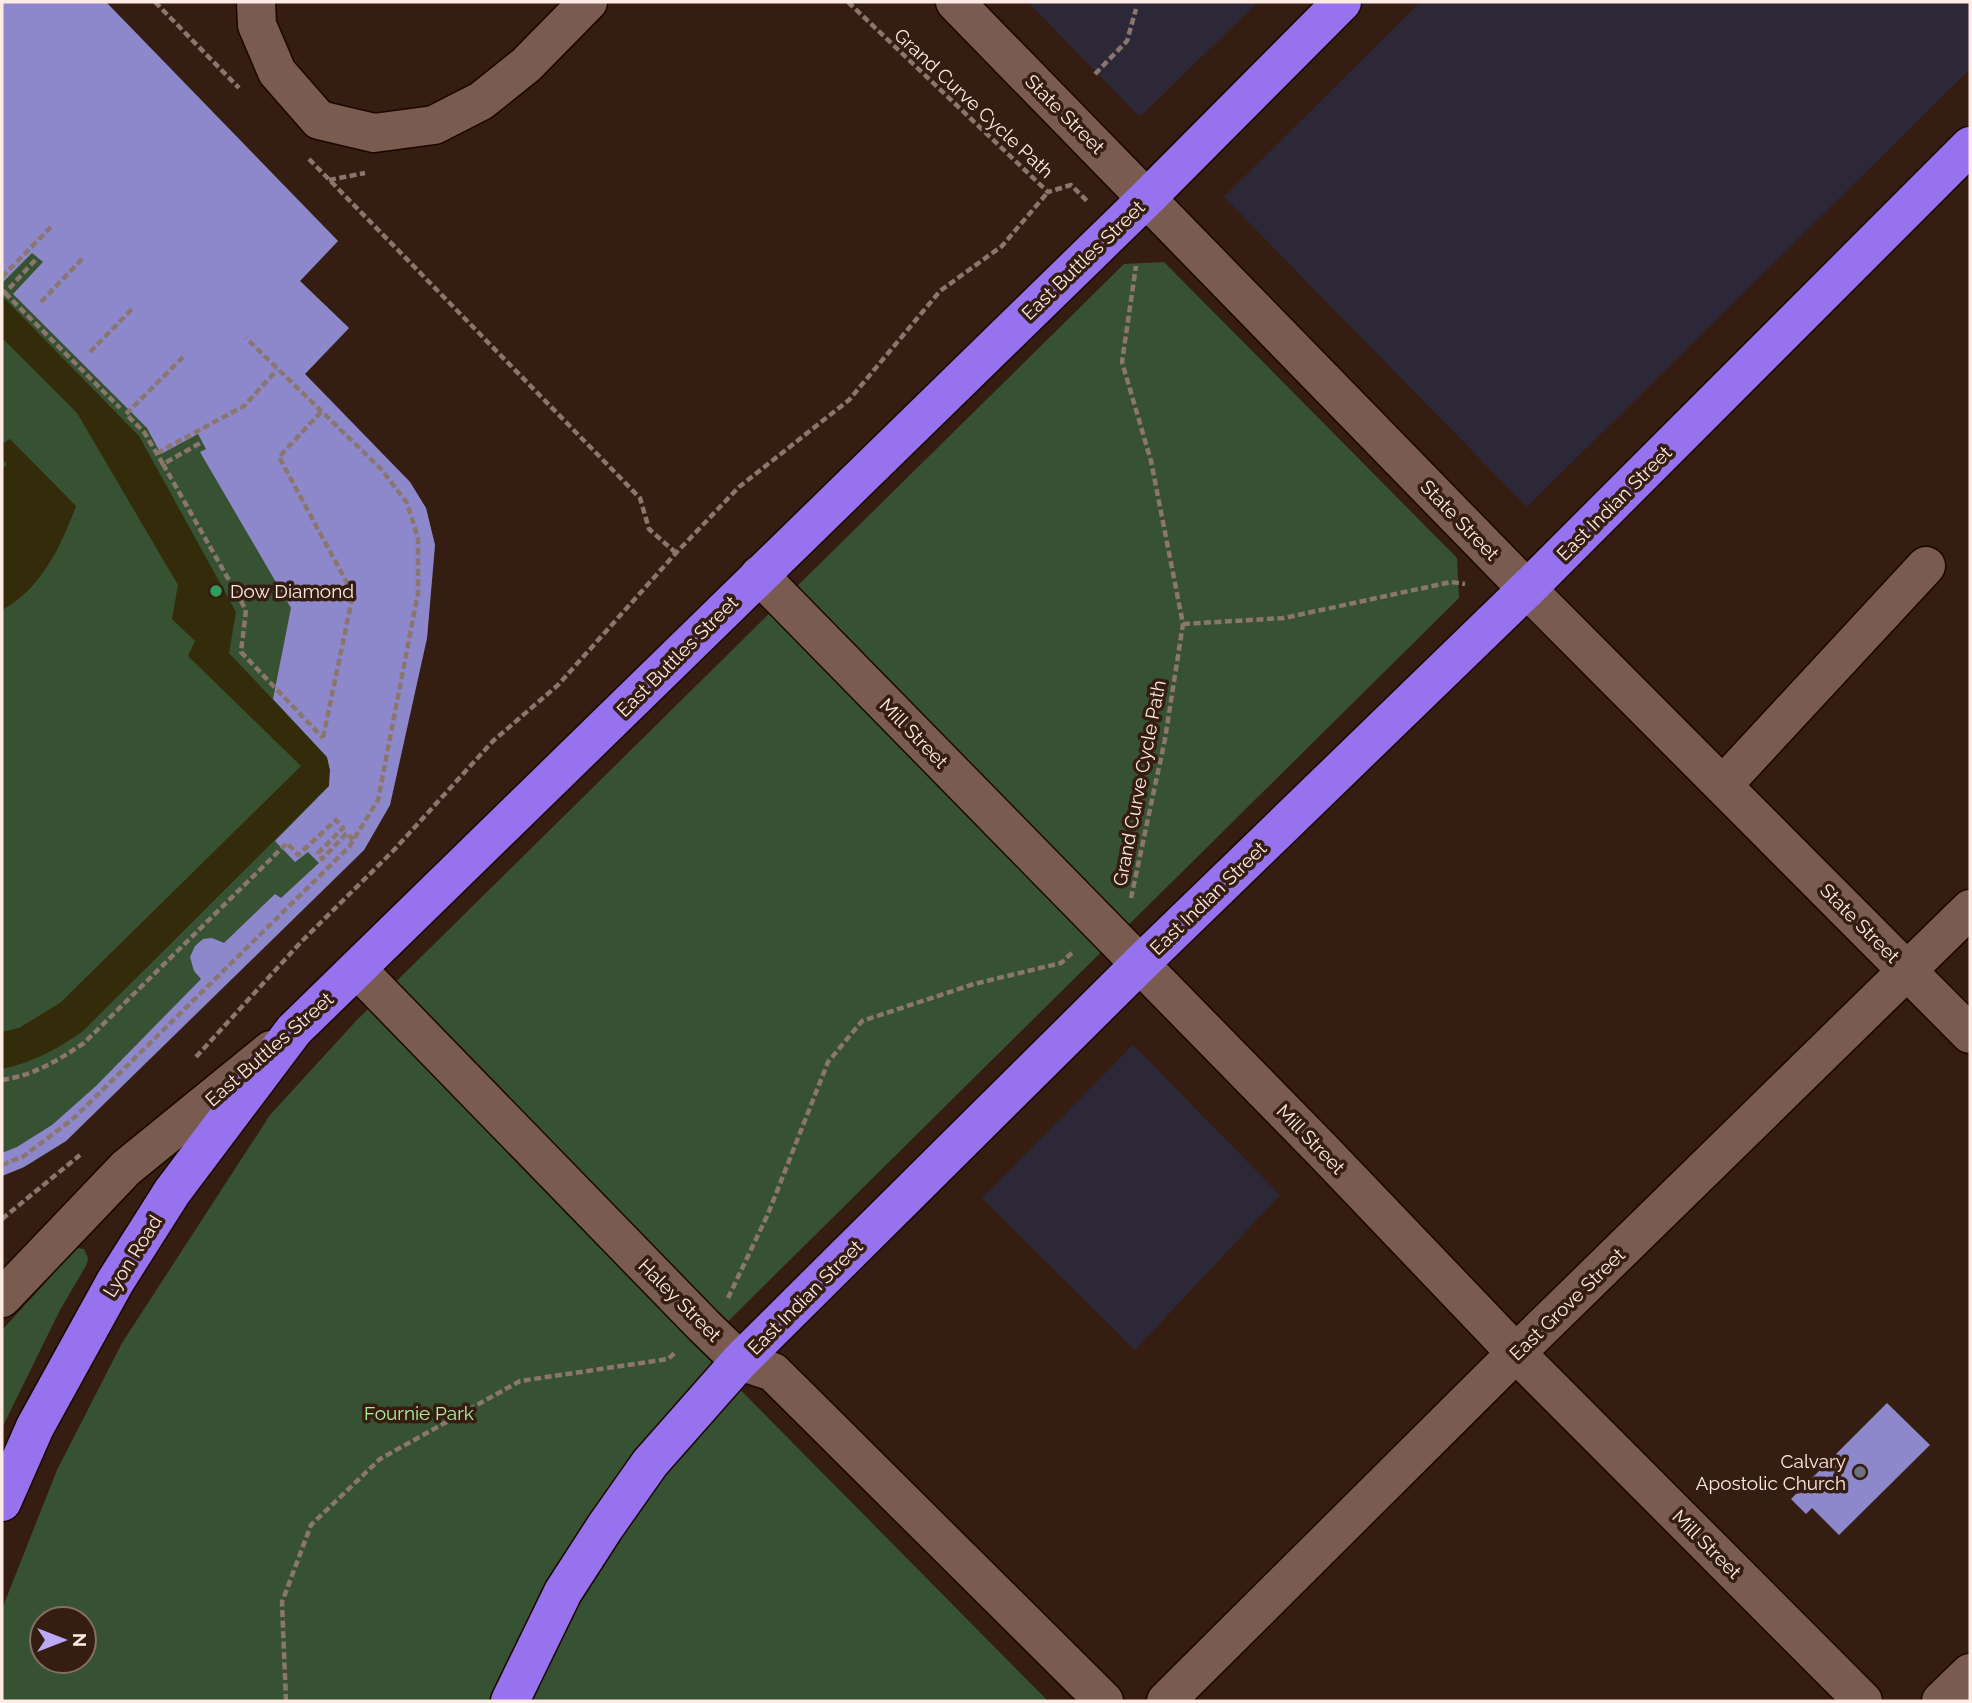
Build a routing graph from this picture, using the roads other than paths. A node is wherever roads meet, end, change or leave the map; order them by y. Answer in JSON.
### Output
{"nodes":[{"id":1,"x":256,"y":2,"type":"edge"},
{"id":2,"x":588,"y":2,"type":"edge"},
{"id":3,"x":955,"y":2,"type":"edge"},
{"id":4,"x":1342,"y":2,"type":"edge"},
{"id":5,"x":1970,"y":146,"type":"edge"},
{"id":6,"x":1147,"y":197,"type":"junction"},
{"id":7,"x":1926,"y":566,"type":"dead end"},
{"id":8,"x":759,"y":575,"type":"junction"},
{"id":9,"x":1528,"y":589,"type":"junction"},
{"id":10,"x":1723,"y":785,"type":"junction"},
{"id":11,"x":1970,"y":909,"type":"edge"},
{"id":12,"x":1140,"y":964,"type":"junction"},
{"id":13,"x":358,"y":970,"type":"junction"},
{"id":14,"x":1908,"y":971,"type":"junction"},
{"id":15,"x":294,"y":1030,"type":"junction"},
{"id":16,"x":1970,"y":1034,"type":"edge"},
{"id":17,"x":2,"y":1298,"type":"edge"},
{"id":18,"x":1517,"y":1353,"type":"junction"},
{"id":19,"x":740,"y":1361,"type":"junction"},
{"id":20,"x":2,"y":1502,"type":"edge"},
{"id":21,"x":1970,"y":1673,"type":"edge"},
{"id":22,"x":510,"y":1701,"type":"edge"},
{"id":23,"x":1104,"y":1701,"type":"edge"},
{"id":24,"x":1166,"y":1701,"type":"edge"},
{"id":25,"x":1863,"y":1701,"type":"edge"},
{"id":26,"x":1941,"y":1701,"type":"edge"}],
"edges":[{"from":1,"to":2,"type":"street"},
{"from":3,"to":6,"type":"street","name":"State Street"},
{"from":4,"to":6,"type":"highway","name":"East Buttles Street"},
{"from":5,"to":9,"type":"highway","name":"East Indian Street"},
{"from":6,"to":8,"type":"highway","name":"East Buttles Street"},
{"from":6,"to":9,"type":"street","name":"State Street"},
{"from":7,"to":10,"type":"street"},
{"from":8,"to":12,"type":"street","name":"Mill Street"},
{"from":8,"to":13,"type":"highway","name":"East Buttles Street"},
{"from":9,"to":10,"type":"street","name":"State Street"},
{"from":9,"to":12,"type":"highway","name":"East Indian Street"},
{"from":10,"to":14,"type":"street","name":"State Street"},
{"from":11,"to":14,"type":"street","name":"East Grove Street"},
{"from":12,"to":18,"type":"street","name":"Mill Street"},
{"from":12,"to":19,"type":"highway","name":"East Indian Street"},
{"from":13,"to":15,"type":"highway","name":"East Buttles Street"},
{"from":13,"to":19,"type":"street","name":"Haley Street"},
{"from":14,"to":16,"type":"street","name":"State Street"},
{"from":14,"to":18,"type":"street","name":"East Grove Street"},
{"from":15,"to":17,"type":"street","name":"East Buttles Street"},
{"from":15,"to":20,"type":"highway","name":"Lyon Road"},
{"from":18,"to":24,"type":"street","name":"East Grove Street"},
{"from":18,"to":25,"type":"street","name":"Mill Street"},
{"from":19,"to":22,"type":"highway","name":"East Indian Street"},
{"from":19,"to":23,"type":"street","name":"Haley Street"},
{"from":21,"to":26,"type":"street"}]}
